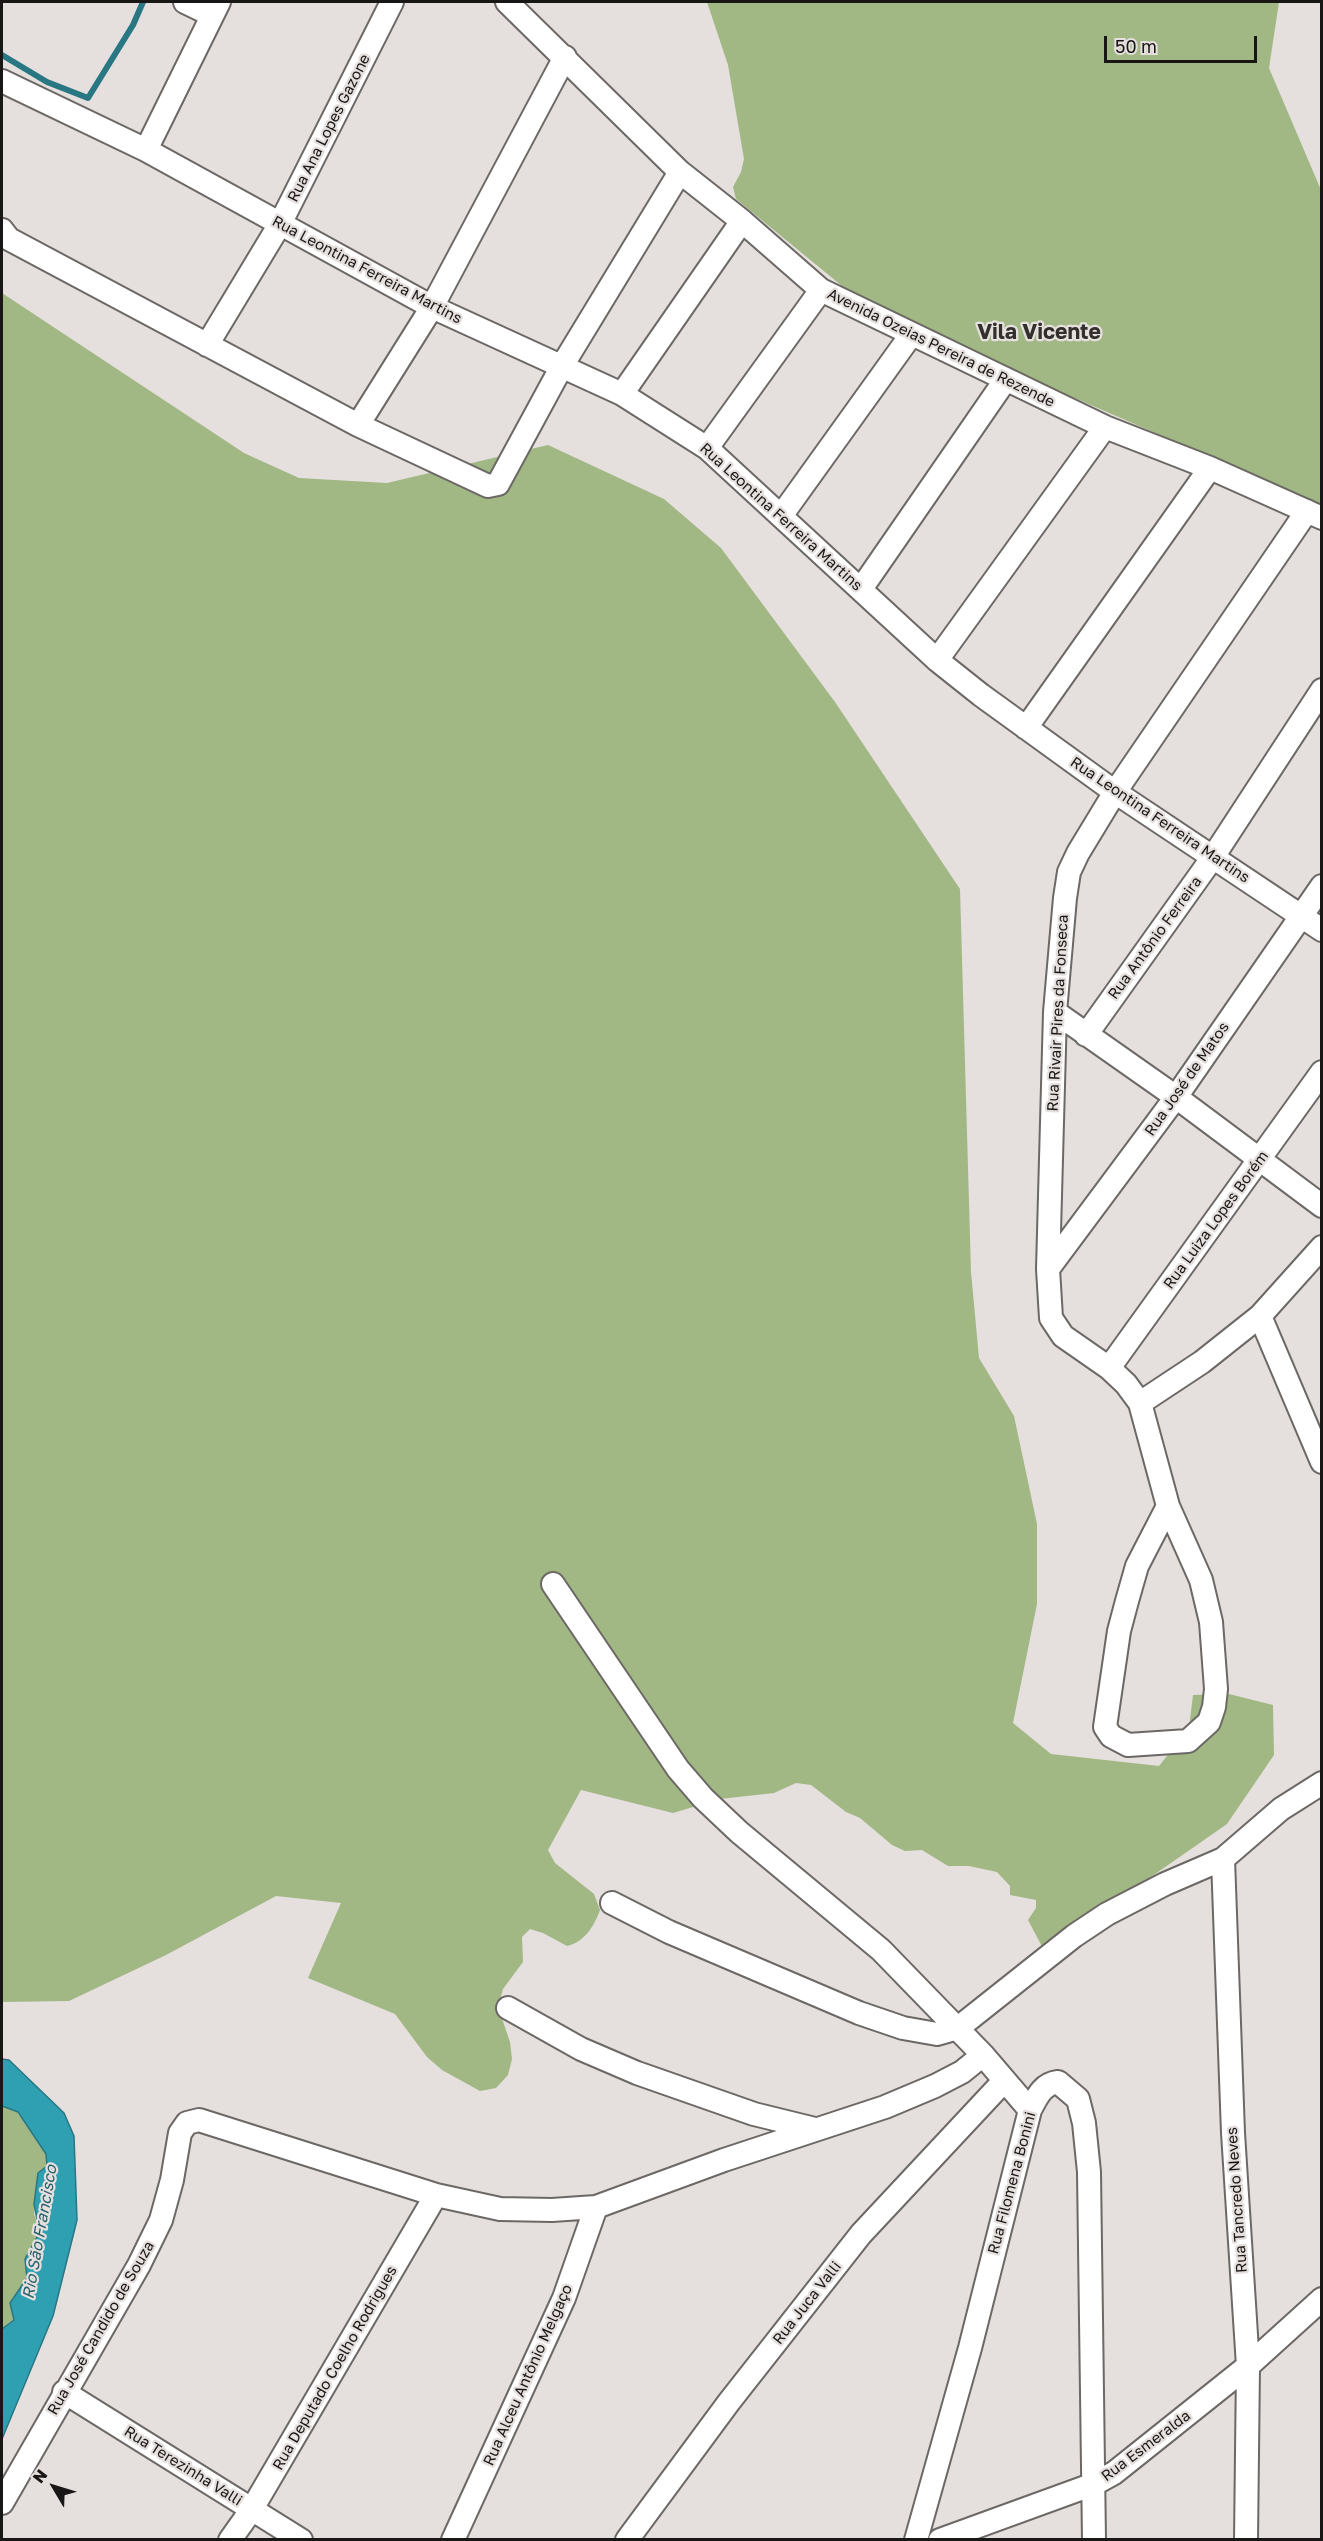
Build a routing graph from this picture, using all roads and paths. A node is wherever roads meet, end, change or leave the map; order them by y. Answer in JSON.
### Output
{"nodes":[{"id":1,"x":185,"y":2,"type":"edge"},
{"id":2,"x":392,"y":2,"type":"edge"},
{"id":3,"x":507,"y":2,"type":"edge"},
{"id":4,"x":216,"y":8,"type":"edge"},
{"id":5,"x":565,"y":57,"type":"junction"},
{"id":6,"x":2,"y":81,"type":"edge"},
{"id":7,"x":146,"y":150,"type":"junction"},
{"id":8,"x":680,"y":172,"type":"junction"},
{"id":9,"x":742,"y":221,"type":"junction"},
{"id":10,"x":280,"y":224,"type":"junction"},
{"id":11,"x":2,"y":230,"type":"edge"},
{"id":12,"x":821,"y":290,"type":"junction"},
{"id":13,"x":432,"y":307,"type":"junction"},
{"id":14,"x":911,"y":335,"type":"junction"},
{"id":15,"x":207,"y":345,"type":"junction"},
{"id":16,"x":562,"y":366,"type":"junction"},
{"id":17,"x":1006,"y":379,"type":"junction"},
{"id":18,"x":622,"y":394,"type":"junction"},
{"id":19,"x":358,"y":425,"type":"junction"},
{"id":20,"x":1105,"y":427,"type":"junction"},
{"id":21,"x":707,"y":448,"type":"junction"},
{"id":22,"x":1210,"y":468,"type":"junction"},
{"id":23,"x":1314,"y":514,"type":"edge"},
{"id":24,"x":781,"y":516,"type":"junction"},
{"id":25,"x":861,"y":589,"type":"junction"},
{"id":26,"x":937,"y":660,"type":"junction"},
{"id":27,"x":1322,"y":690,"type":"edge"},
{"id":28,"x":1026,"y":728,"type":"junction"},
{"id":29,"x":1115,"y":792,"type":"junction"},
{"id":30,"x":1212,"y":857,"type":"junction"},
{"id":31,"x":1322,"y":886,"type":"edge"},
{"id":32,"x":1302,"y":916,"type":"junction"},
{"id":33,"x":1322,"y":930,"type":"edge"},
{"id":34,"x":1055,"y":1012,"type":"junction"},
{"id":35,"x":1086,"y":1035,"type":"junction"},
{"id":36,"x":1322,"y":1072,"type":"edge"},
{"id":37,"x":1176,"y":1097,"type":"junction"},
{"id":38,"x":1260,"y":1160,"type":"junction"},
{"id":39,"x":1322,"y":1206,"type":"edge"},
{"id":40,"x":1322,"y":1246,"type":"edge"},
{"id":41,"x":1048,"y":1269,"type":"junction"},
{"id":42,"x":1260,"y":1316,"type":"junction"},
{"id":43,"x":1109,"y":1368,"type":"junction"},
{"id":44,"x":1140,"y":1403,"type":"junction"},
{"id":45,"x":1322,"y":1462,"type":"edge"},
{"id":46,"x":1168,"y":1506,"type":"junction"},
{"id":47,"x":553,"y":1584,"type":"dead end"},
{"id":48,"x":1322,"y":1783,"type":"edge"},
{"id":49,"x":1223,"y":1860,"type":"junction"},
{"id":50,"x":612,"y":1903,"type":"dead end"},
{"id":51,"x":508,"y":2008,"type":"dead end"},
{"id":52,"x":958,"y":2028,"type":"junction"},
{"id":53,"x":983,"y":2055,"type":"junction"},
{"id":54,"x":1004,"y":2081,"type":"junction"},
{"id":55,"x":1030,"y":2110,"type":"junction"},
{"id":56,"x":815,"y":2129,"type":"junction"},
{"id":57,"x":436,"y":2195,"type":"junction"},
{"id":58,"x":596,"y":2207,"type":"junction"},
{"id":59,"x":1322,"y":2299,"type":"edge"},
{"id":60,"x":1248,"y":2366,"type":"junction"},
{"id":61,"x":64,"y":2392,"type":"junction"},
{"id":62,"x":1094,"y":2484,"type":"junction"},
{"id":63,"x":2,"y":2503,"type":"edge"},
{"id":64,"x":252,"y":2509,"type":"junction"},
{"id":65,"x":230,"y":2540,"type":"edge"},
{"id":66,"x":301,"y":2540,"type":"edge"},
{"id":67,"x":453,"y":2540,"type":"edge"},
{"id":68,"x":627,"y":2540,"type":"edge"},
{"id":69,"x":916,"y":2540,"type":"edge"},
{"id":70,"x":940,"y":2540,"type":"edge"},
{"id":71,"x":1094,"y":2540,"type":"edge"},
{"id":72,"x":1246,"y":2540,"type":"edge"}],
"edges":[{"from":1,"to":4,"type":"street"},
{"from":2,"to":10,"type":"street","name":"Rua Ana Lopes Gazone"},
{"from":3,"to":5,"type":"street","name":"Avenida Ozeias Pereira de Rezende"},
{"from":4,"to":7,"type":"street"},
{"from":5,"to":8,"type":"street","name":"Avenida Ozeias Pereira de Rezende"},
{"from":5,"to":13,"type":"street"},
{"from":6,"to":7,"type":"street","name":"Rua Leontina Ferreira Martins"},
{"from":7,"to":10,"type":"street","name":"Rua Leontina Ferreira Martins"},
{"from":8,"to":9,"type":"street","name":"Avenida Ozeias Pereira de Rezende"},
{"from":8,"to":16,"type":"street"},
{"from":9,"to":12,"type":"street","name":"Avenida Ozeias Pereira de Rezende"},
{"from":9,"to":18,"type":"street"},
{"from":10,"to":13,"type":"street","name":"Rua Leontina Ferreira Martins"},
{"from":10,"to":15,"type":"street","name":"Rua Ana Lopes Gazone"},
{"from":11,"to":15,"type":"street"},
{"from":12,"to":14,"type":"street","name":"Avenida Ozeias Pereira de Rezende"},
{"from":12,"to":21,"type":"street"},
{"from":13,"to":16,"type":"street","name":"Rua Leontina Ferreira Martins"},
{"from":13,"to":19,"type":"street"},
{"from":14,"to":17,"type":"street","name":"Avenida Ozeias Pereira de Rezende"},
{"from":14,"to":24,"type":"street"},
{"from":15,"to":19,"type":"street"},
{"from":16,"to":18,"type":"street","name":"Rua Leontina Ferreira Martins"},
{"from":16,"to":19,"type":"street"},
{"from":17,"to":20,"type":"street","name":"Avenida Ozeias Pereira de Rezende"},
{"from":17,"to":25,"type":"street"},
{"from":18,"to":21,"type":"street","name":"Rua Leontina Ferreira Martins"},
{"from":20,"to":22,"type":"street","name":"Avenida Ozeias Pereira de Rezende"},
{"from":20,"to":26,"type":"street"},
{"from":21,"to":24,"type":"street","name":"Rua Leontina Ferreira Martins"},
{"from":22,"to":23,"type":"street","name":"Avenida Ozeias Pereira de Rezende"},
{"from":22,"to":28,"type":"street"},
{"from":23,"to":29,"type":"street","name":"Rua Rivair Pires da Fonseca"},
{"from":24,"to":25,"type":"street","name":"Rua Leontina Ferreira Martins"},
{"from":25,"to":26,"type":"street","name":"Rua Leontina Ferreira Martins"},
{"from":26,"to":28,"type":"street","name":"Rua Leontina Ferreira Martins"},
{"from":27,"to":30,"type":"street","name":"Rua Antônio Ferreira"},
{"from":28,"to":29,"type":"street","name":"Rua Leontina Ferreira Martins"},
{"from":29,"to":30,"type":"street","name":"Rua Leontina Ferreira Martins"},
{"from":29,"to":34,"type":"street","name":"Rua Rivair Pires da Fonseca"},
{"from":30,"to":32,"type":"street","name":"Rua Leontina Ferreira Martins"},
{"from":30,"to":35,"type":"street","name":"Rua Antônio Ferreira"},
{"from":31,"to":32,"type":"street","name":"Rua José de Matos"},
{"from":32,"to":33,"type":"street","name":"Rua Leontina Ferreira Martins"},
{"from":32,"to":37,"type":"street","name":"Rua José de Matos"},
{"from":34,"to":35,"type":"street"},
{"from":34,"to":41,"type":"street","name":"Rua Rivair Pires da Fonseca"},
{"from":35,"to":37,"type":"street"},
{"from":36,"to":38,"type":"street","name":"Rua Luiza Lopes Borém"},
{"from":37,"to":38,"type":"street"},
{"from":37,"to":41,"type":"street","name":"Rua José de Matos"},
{"from":38,"to":39,"type":"street"},
{"from":38,"to":43,"type":"street","name":"Rua Luiza Lopes Borém"},
{"from":40,"to":42,"type":"street"},
{"from":41,"to":43,"type":"street","name":"Rua Rivair Pires da Fonseca"},
{"from":42,"to":44,"type":"street"},
{"from":42,"to":45,"type":"street"},
{"from":43,"to":44,"type":"street","name":"Rua Rivair Pires da Fonseca"},
{"from":44,"to":46,"type":"street"},
{"from":46,"to":46,"type":"street"},
{"from":47,"to":52,"type":"street"},
{"from":48,"to":49,"type":"street"},
{"from":49,"to":52,"type":"street"},
{"from":49,"to":60,"type":"street","name":"Rua Tancredo Neves"},
{"from":50,"to":52,"type":"street"},
{"from":51,"to":56,"type":"street"},
{"from":52,"to":53,"type":"street"},
{"from":53,"to":54,"type":"street"},
{"from":53,"to":56,"type":"street"},
{"from":54,"to":55,"type":"street"},
{"from":54,"to":68,"type":"street","name":"Rua Juca Valli"},
{"from":55,"to":62,"type":"street","name":"Rua Filomena Bonini"},
{"from":55,"to":69,"type":"street","name":"Rua Filomena Bonini"},
{"from":56,"to":58,"type":"street"},
{"from":57,"to":58,"type":"street"},
{"from":57,"to":61,"type":"street","name":"Rua José Candido de Souza"},
{"from":57,"to":64,"type":"street","name":"Rua Deputado Coelho Rodrigues"},
{"from":58,"to":67,"type":"street","name":"Rua Alceu Antônio Melgaço"},
{"from":59,"to":60,"type":"street","name":"Rua Esmeralda"},
{"from":60,"to":62,"type":"street","name":"Rua Esmeralda"},
{"from":60,"to":72,"type":"street","name":"Rua Tancredo Neves"},
{"from":61,"to":63,"type":"street","name":"Rua José Candido de Souza"},
{"from":61,"to":64,"type":"street","name":"Rua Terezinha Valli"},
{"from":62,"to":70,"type":"street","name":"Rua Esmeralda"},
{"from":62,"to":71,"type":"street","name":"Rua Filomena Bonini"},
{"from":64,"to":65,"type":"street","name":"Rua Deputado Coelho Rodrigues"},
{"from":64,"to":66,"type":"street","name":"Rua Terezinha Valli"}]}
